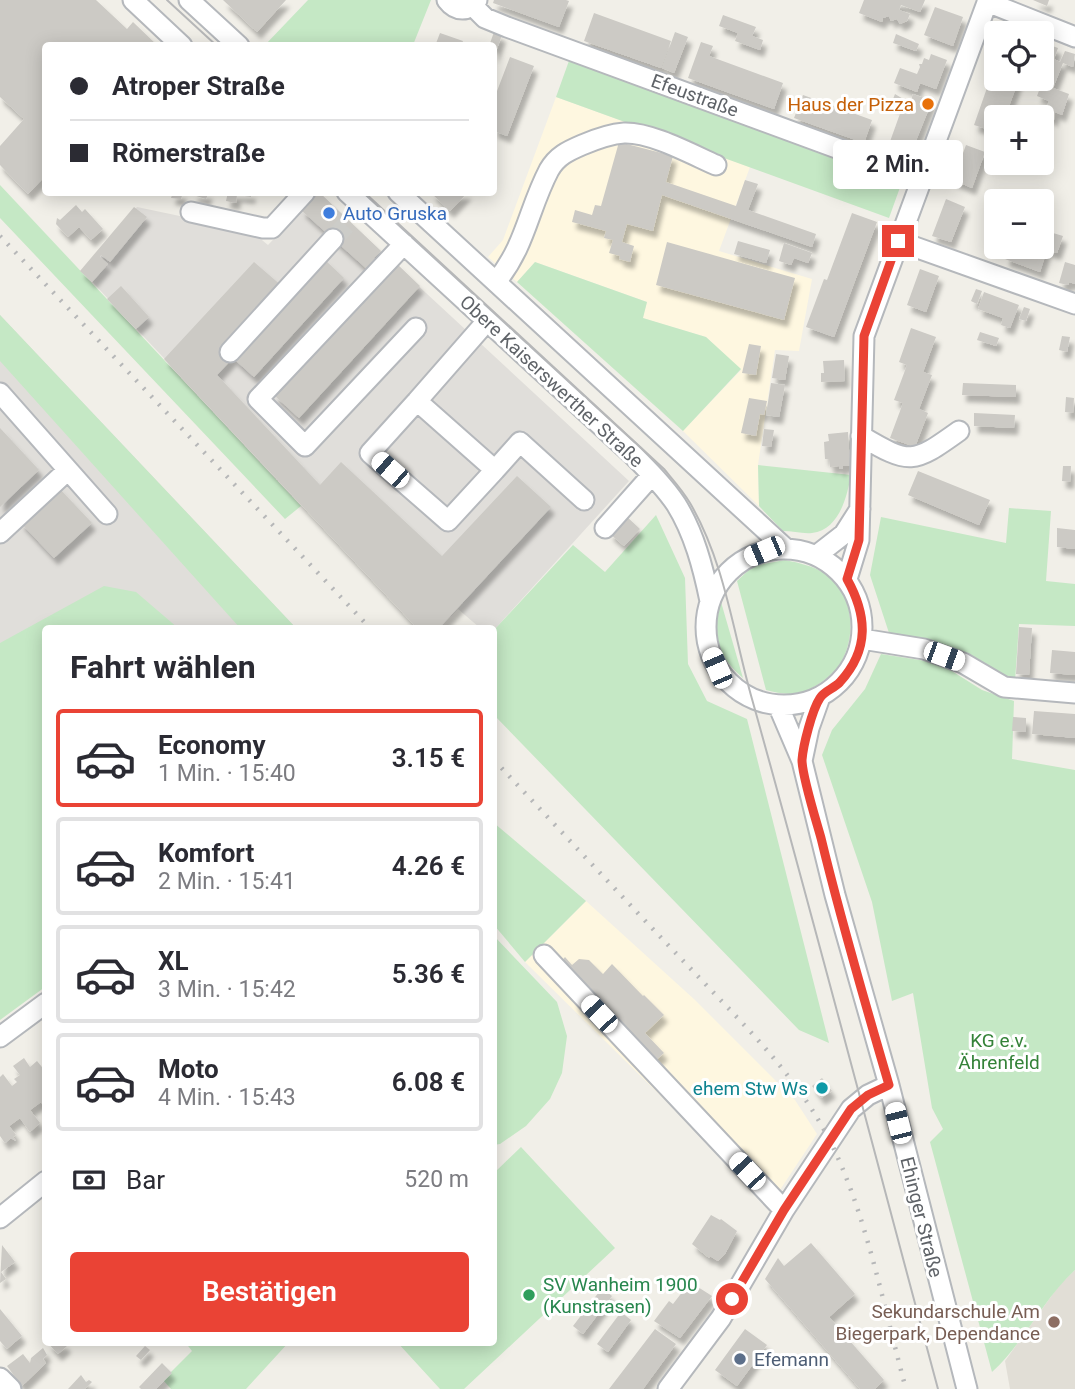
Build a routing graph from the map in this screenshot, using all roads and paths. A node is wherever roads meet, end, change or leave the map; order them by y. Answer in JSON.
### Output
{"nodes":[{"id":1,"x":133,"y":0,"type":"edge"},
{"id":2,"x":189,"y":0,"type":"edge"},
{"id":3,"x":447,"y":0,"type":"edge"},
{"id":4,"x":988,"y":1,"type":"edge"},
{"id":5,"x":475,"y":3,"type":"edge"},
{"id":6,"x":1075,"y":37,"type":"edge"},
{"id":7,"x":178,"y":42,"type":"edge"},
{"id":8,"x":235,"y":42,"type":"edge"},
{"id":9,"x":716,"y":165,"type":"dead end"},
{"id":10,"x":921,"y":179,"type":"junction"},
{"id":11,"x":301,"y":196,"type":"edge"},
{"id":12,"x":348,"y":196,"type":"edge"},
{"id":13,"x":402,"y":196,"type":"edge"},
{"id":14,"x":191,"y":212,"type":"dead end"},
{"id":15,"x":333,"y":239,"type":"tunnel mouth"},
{"id":16,"x":898,"y":241,"type":"junction"},
{"id":17,"x":404,"y":244,"type":"junction"},
{"id":18,"x":496,"y":282,"type":"junction"},
{"id":19,"x":1075,"y":304,"type":"edge"},
{"id":20,"x":487,"y":321,"type":"junction"},
{"id":21,"x":416,"y":328,"type":"dead end"},
{"id":22,"x":230,"y":352,"type":"dead end"},
{"id":23,"x":0,"y":393,"type":"edge"},
{"id":24,"x":417,"y":401,"type":"junction"},
{"id":25,"x":959,"y":431,"type":"dead end"},
{"id":26,"x":861,"y":436,"type":"junction"},
{"id":27,"x":68,"y":470,"type":"junction"},
{"id":28,"x":495,"y":470,"type":"junction"},
{"id":29,"x":652,"y":475,"type":"junction"},
{"id":30,"x":584,"y":500,"type":"dead end"},
{"id":31,"x":860,"y":509,"type":"junction"},
{"id":32,"x":107,"y":514,"type":"dead end"},
{"id":33,"x":605,"y":528,"type":"dead end"},
{"id":34,"x":0,"y":533,"type":"edge"},
{"id":35,"x":785,"y":548,"type":"junction"},
{"id":36,"x":817,"y":555,"type":"junction"},
{"id":37,"x":847,"y":579,"type":"junction"},
{"id":38,"x":710,"y":601,"type":"junction"},
{"id":39,"x":862,"y":639,"type":"junction"},
{"id":40,"x":1075,"y":693,"type":"edge"},
{"id":41,"x":820,"y":697,"type":"junction"},
{"id":42,"x":778,"y":705,"type":"junction"},
{"id":43,"x":802,"y":761,"type":"junction"},
{"id":44,"x":544,"y":955,"type":"dead end"},
{"id":45,"x":42,"y":1006,"type":"edge"},
{"id":46,"x":0,"y":1037,"type":"edge"},
{"id":47,"x":889,"y":1085,"type":"junction"},
{"id":48,"x":42,"y":1184,"type":"edge"},
{"id":49,"x":784,"y":1210,"type":"junction"},
{"id":50,"x":0,"y":1218,"type":"edge"},
{"id":51,"x":0,"y":1378,"type":"edge"},
{"id":52,"x":11,"y":1389,"type":"edge"},
{"id":53,"x":668,"y":1389,"type":"edge"},
{"id":54,"x":967,"y":1389,"type":"edge"}],
"edges":[{"from":1,"to":7,"type":"street"},
{"from":2,"to":8,"type":"street"},
{"from":3,"to":5,"type":"street","name":"Efeustraße"},
{"from":4,"to":6,"type":"street"},
{"from":4,"to":10,"type":"street"},
{"from":5,"to":10,"type":"street","name":"Efeustraße"},
{"from":9,"to":18,"type":"street"},
{"from":10,"to":16,"type":"street"},
{"from":11,"to":14,"type":"street"},
{"from":12,"to":17,"type":"street","name":"Obere Kaiserswerther Straße"},
{"from":13,"to":18,"type":"street","name":"Obere Kaiserswerther Straße"},
{"from":15,"to":22,"type":"street"},
{"from":16,"to":19,"type":"street"},
{"from":16,"to":26,"type":"street"},
{"from":17,"to":20,"type":"street","name":"Obere Kaiserswerther Straße"},
{"from":17,"to":21,"type":"street"},
{"from":18,"to":35,"type":"street","name":"Obere Kaiserswerther Straße"},
{"from":20,"to":24,"type":"street"},
{"from":20,"to":29,"type":"street","name":"Obere Kaiserswerther Straße"},
{"from":23,"to":27,"type":"street"},
{"from":24,"to":28,"type":"street"},
{"from":24,"to":28,"type":"street"},
{"from":25,"to":26,"type":"street"},
{"from":26,"to":31,"type":"street"},
{"from":27,"to":32,"type":"street"},
{"from":27,"to":34,"type":"street"},
{"from":28,"to":30,"type":"street"},
{"from":29,"to":33,"type":"street"},
{"from":29,"to":38,"type":"street","name":"Obere Kaiserswerther Straße"},
{"from":31,"to":36,"type":"street"},
{"from":31,"to":37,"type":"street"},
{"from":35,"to":36,"type":"street"},
{"from":35,"to":38,"type":"street"},
{"from":36,"to":37,"type":"street"},
{"from":37,"to":39,"type":"street"},
{"from":38,"to":42,"type":"street"},
{"from":39,"to":40,"type":"street"},
{"from":39,"to":41,"type":"street"},
{"from":41,"to":42,"type":"street"},
{"from":41,"to":43,"type":"street","name":"Ehinger Straße"},
{"from":42,"to":43,"type":"street","name":"Ehinger Straße"},
{"from":43,"to":47,"type":"street","name":"Ehinger Straße"},
{"from":44,"to":49,"type":"street"},
{"from":45,"to":46,"type":"street"},
{"from":47,"to":49,"type":"street"},
{"from":47,"to":54,"type":"street","name":"Ehinger Straße"},
{"from":48,"to":50,"type":"street"},
{"from":49,"to":53,"type":"street"},
{"from":51,"to":52,"type":"street"}]}
